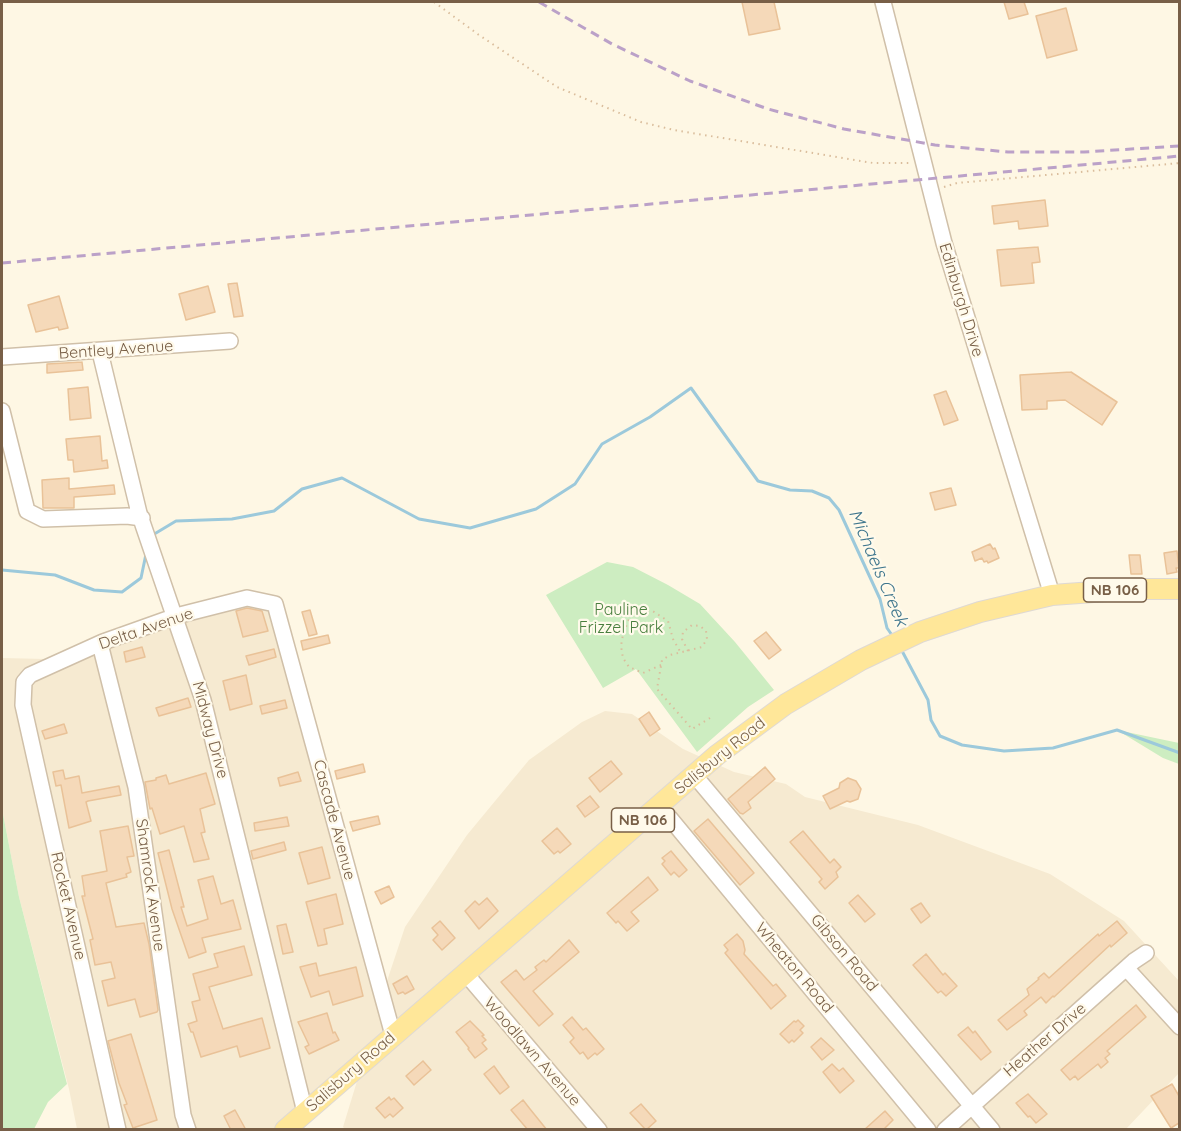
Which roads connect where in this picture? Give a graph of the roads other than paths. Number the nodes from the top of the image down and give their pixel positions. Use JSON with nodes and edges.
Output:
{"nodes":[{"id":1,"x":882,"y":2,"type":"edge"},
{"id":2,"x":230,"y":342,"type":"dead end"},
{"id":3,"x":100,"y":352,"type":"junction"},
{"id":4,"x":2,"y":357,"type":"edge"},
{"id":5,"x":2,"y":411,"type":"edge"},
{"id":6,"x":142,"y":518,"type":"junction"},
{"id":7,"x":1179,"y":589,"type":"edge"},
{"id":8,"x":1052,"y":595,"type":"junction"},
{"id":9,"x":275,"y":604,"type":"joint"},
{"id":10,"x":176,"y":616,"type":"junction"},
{"id":11,"x":100,"y":644,"type":"junction"},
{"id":12,"x":24,"y":681,"type":"joint"},
{"id":13,"x":694,"y":776,"type":"junction"},
{"id":14,"x":659,"y":806,"type":"junction"},
{"id":15,"x":1146,"y":953,"type":"dead end"},
{"id":16,"x":1127,"y":969,"type":"junction"},
{"id":17,"x":466,"y":974,"type":"junction"},
{"id":18,"x":1179,"y":1027,"type":"edge"},
{"id":19,"x":393,"y":1035,"type":"junction"},
{"id":20,"x":971,"y":1105,"type":"junction"},
{"id":21,"x":305,"y":1112,"type":"junction"},
{"id":22,"x":118,"y":1130,"type":"edge"},
{"id":23,"x":188,"y":1130,"type":"edge"},
{"id":24,"x":285,"y":1130,"type":"edge"},
{"id":25,"x":598,"y":1130,"type":"edge"},
{"id":26,"x":928,"y":1130,"type":"edge"},
{"id":27,"x":945,"y":1130,"type":"edge"},
{"id":28,"x":992,"y":1130,"type":"edge"}],
"edges":[{"from":1,"to":8,"type":"street","name":"Edinburgh Drive"},
{"from":2,"to":3,"type":"street","name":"Bentley Avenue"},
{"from":3,"to":4,"type":"street","name":"Bentley Avenue"},
{"from":3,"to":6,"type":"street","name":"Midway Drive"},
{"from":5,"to":6,"type":"street"},
{"from":6,"to":10,"type":"street","name":"Midway Drive"},
{"from":7,"to":8,"type":"main road","name":"Salisbury Road","number":"NB 106"},
{"from":8,"to":13,"type":"main road","name":"Salisbury Road","number":"NB 106"},
{"from":9,"to":10,"type":"street","name":"Delta Avenue"},
{"from":9,"to":19,"type":"street","name":"Cascade Avenue"},
{"from":10,"to":11,"type":"street","name":"Delta Avenue"},
{"from":10,"to":21,"type":"street","name":"Midway Drive"},
{"from":11,"to":12,"type":"street","name":"Delta Avenue"},
{"from":11,"to":23,"type":"street","name":"Shamrock Avenue"},
{"from":12,"to":22,"type":"street","name":"Rocket Avenue"},
{"from":13,"to":14,"type":"main road","name":"Salisbury Road","number":"NB 106"},
{"from":13,"to":20,"type":"street","name":"Gibson Road"},
{"from":14,"to":17,"type":"main road","name":"Salisbury Road","number":"NB 106"},
{"from":14,"to":26,"type":"street","name":"Wheaton Road"},
{"from":15,"to":16,"type":"street","name":"Heather Drive"},
{"from":16,"to":18,"type":"street"},
{"from":16,"to":20,"type":"street","name":"Heather Drive"},
{"from":17,"to":19,"type":"main road","name":"Salisbury Road","number":"NB 106"},
{"from":17,"to":25,"type":"street","name":"Woodlawn Avenue"},
{"from":19,"to":21,"type":"main road","name":"Salisbury Road","number":"NB 106"},
{"from":20,"to":27,"type":"street","name":"Heather Drive"},
{"from":20,"to":28,"type":"street","name":"Gibson Road"},
{"from":21,"to":24,"type":"main road","name":"Salisbury Road","number":"NB 106"}]}
